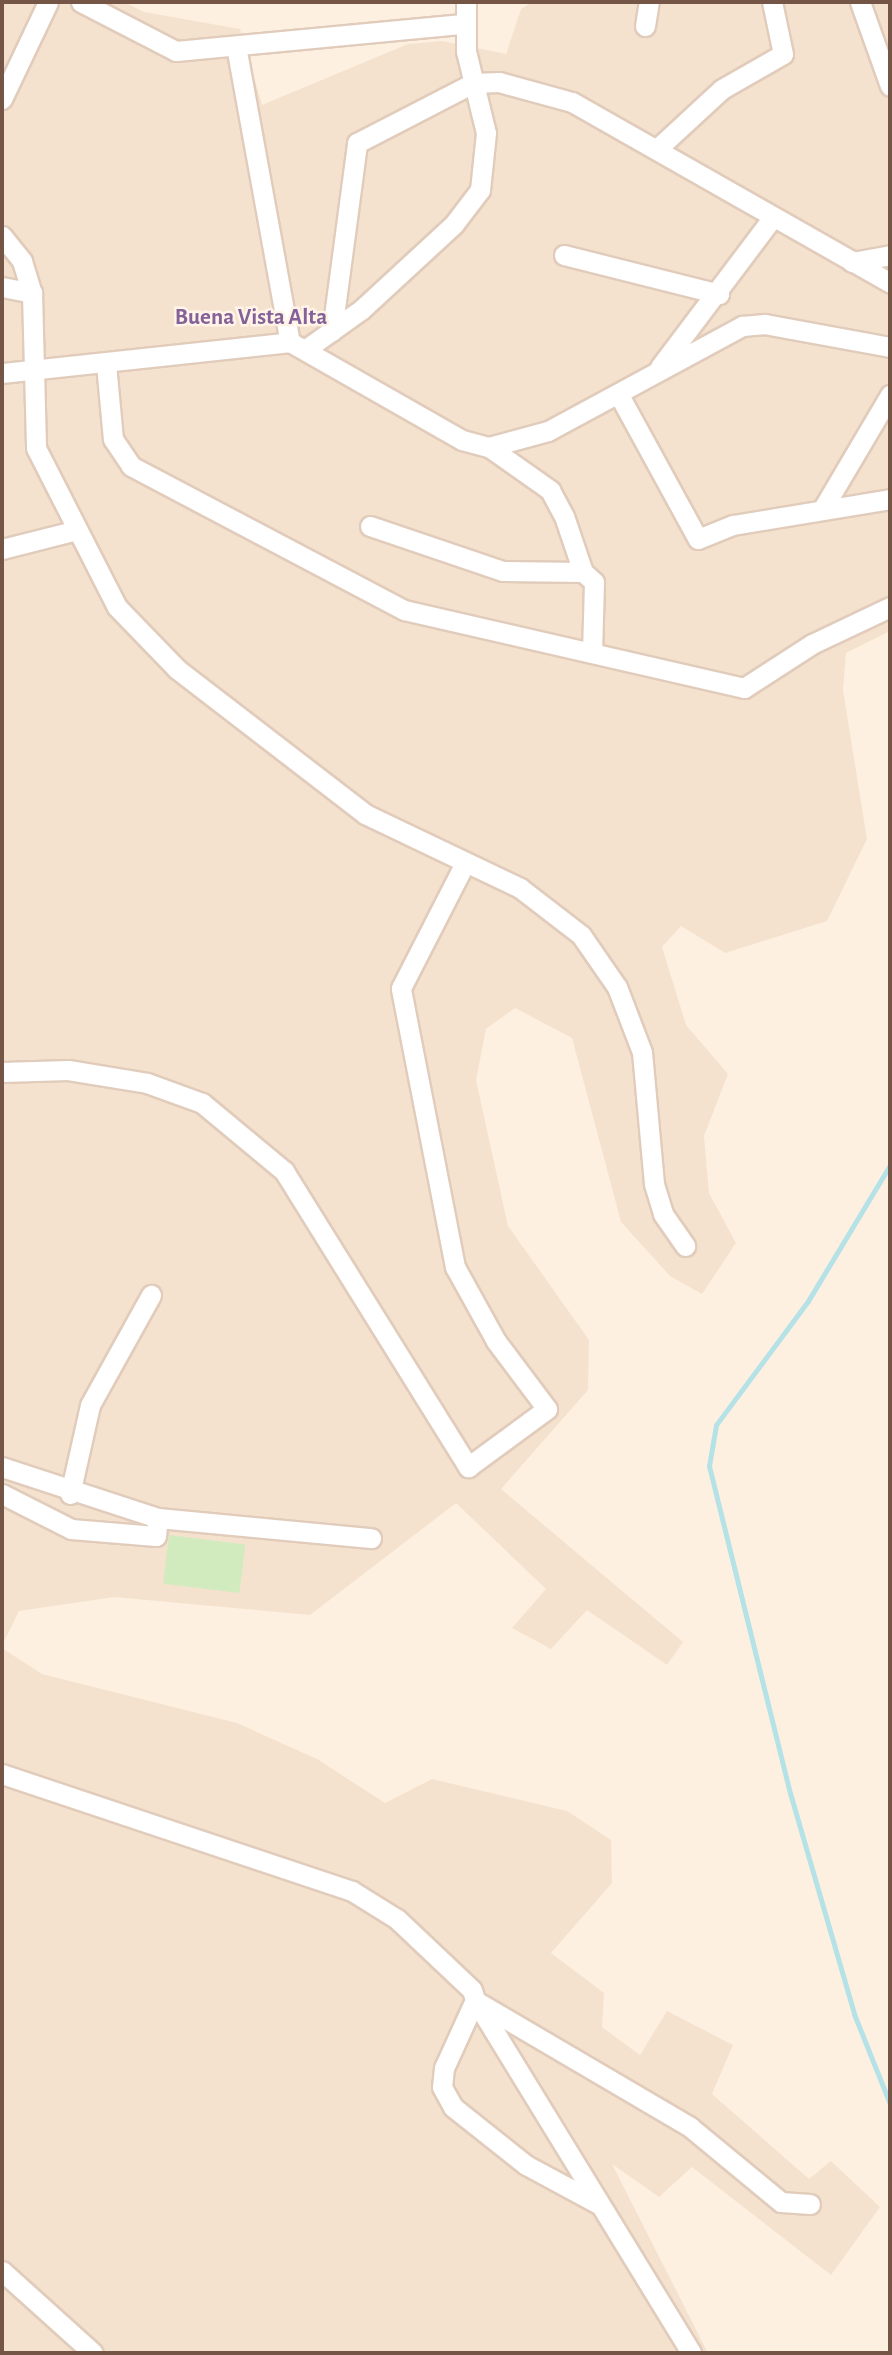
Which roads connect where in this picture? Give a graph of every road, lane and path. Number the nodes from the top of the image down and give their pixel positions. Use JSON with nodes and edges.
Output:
{"nodes":[{"id":1,"x":48,"y":2,"type":"edge"},
{"id":2,"x":81,"y":2,"type":"edge"},
{"id":3,"x":466,"y":2,"type":"edge"},
{"id":4,"x":649,"y":2,"type":"edge"},
{"id":5,"x":772,"y":2,"type":"edge"},
{"id":6,"x":860,"y":2,"type":"edge"},
{"id":7,"x":463,"y":24,"type":"junction"},
{"id":8,"x":645,"y":26,"type":"dead end"},
{"id":9,"x":236,"y":46,"type":"junction"},
{"id":10,"x":473,"y":83,"type":"junction"},
{"id":11,"x":890,"y":86,"type":"edge"},
{"id":12,"x":2,"y":99,"type":"edge"},
{"id":13,"x":658,"y":148,"type":"junction"},
{"id":14,"x":773,"y":217,"type":"junction"},
{"id":15,"x":2,"y":236,"type":"edge"},
{"id":16,"x":564,"y":255,"type":"dead end"},
{"id":17,"x":890,"y":255,"type":"edge"},
{"id":18,"x":852,"y":262,"type":"junction"},
{"id":19,"x":890,"y":283,"type":"edge"},
{"id":20,"x":2,"y":287,"type":"edge"},
{"id":21,"x":32,"y":293,"type":"junction"},
{"id":22,"x":719,"y":294,"type":"junction"},
{"id":23,"x":332,"y":331,"type":"junction"},
{"id":24,"x":298,"y":346,"type":"junction"},
{"id":25,"x":890,"y":347,"type":"edge"},
{"id":26,"x":106,"y":364,"type":"junction"},
{"id":27,"x":35,"y":370,"type":"junction"},
{"id":28,"x":2,"y":373,"type":"edge"},
{"id":29,"x":653,"y":376,"type":"junction"},
{"id":30,"x":619,"y":395,"type":"junction"},
{"id":31,"x":890,"y":395,"type":"edge"},
{"id":32,"x":489,"y":447,"type":"junction"},
{"id":33,"x":890,"y":499,"type":"edge"},
{"id":34,"x":822,"y":510,"type":"junction"},
{"id":35,"x":370,"y":526,"type":"dead end"},
{"id":36,"x":77,"y":530,"type":"junction"},
{"id":37,"x":2,"y":549,"type":"edge"},
{"id":38,"x":583,"y":572,"type":"junction"},
{"id":39,"x":890,"y":607,"type":"edge"},
{"id":40,"x":592,"y":653,"type":"junction"},
{"id":41,"x":464,"y":865,"type":"junction"},
{"id":42,"x":2,"y":1072,"type":"edge"},
{"id":43,"x":685,"y":1246,"type":"dead end"},
{"id":44,"x":151,"y":1295,"type":"dead end"},
{"id":45,"x":2,"y":1467,"type":"edge"},
{"id":46,"x":2,"y":1494,"type":"edge"},
{"id":47,"x":70,"y":1494,"type":"junction"},
{"id":48,"x":158,"y":1518,"type":"junction"},
{"id":49,"x":371,"y":1538,"type":"dead end"},
{"id":50,"x":2,"y":1774,"type":"edge"},
{"id":51,"x":475,"y":2000,"type":"junction"},
{"id":52,"x":597,"y":2203,"type":"junction"},
{"id":53,"x":810,"y":2204,"type":"dead end"},
{"id":54,"x":2,"y":2271,"type":"edge"},
{"id":55,"x":93,"y":2353,"type":"edge"},
{"id":56,"x":691,"y":2353,"type":"edge"}],
"edges":[{"from":1,"to":12,"type":"street"},
{"from":2,"to":9,"type":"street"},
{"from":3,"to":7,"type":"street"},
{"from":4,"to":8,"type":"street"},
{"from":5,"to":13,"type":"street"},
{"from":6,"to":11,"type":"street"},
{"from":7,"to":9,"type":"street"},
{"from":7,"to":10,"type":"street"},
{"from":9,"to":24,"type":"street"},
{"from":10,"to":13,"type":"street"},
{"from":10,"to":23,"type":"street"},
{"from":10,"to":23,"type":"street"},
{"from":13,"to":14,"type":"street"},
{"from":14,"to":18,"type":"street"},
{"from":14,"to":22,"type":"street"},
{"from":15,"to":21,"type":"street"},
{"from":16,"to":22,"type":"street"},
{"from":17,"to":18,"type":"street"},
{"from":18,"to":19,"type":"street"},
{"from":20,"to":21,"type":"street"},
{"from":21,"to":27,"type":"street"},
{"from":22,"to":29,"type":"street"},
{"from":23,"to":24,"type":"street"},
{"from":24,"to":26,"type":"street"},
{"from":24,"to":32,"type":"street"},
{"from":25,"to":29,"type":"street"},
{"from":26,"to":27,"type":"street"},
{"from":26,"to":40,"type":"street"},
{"from":27,"to":28,"type":"street"},
{"from":27,"to":36,"type":"street"},
{"from":29,"to":30,"type":"street"},
{"from":30,"to":32,"type":"street"},
{"from":30,"to":34,"type":"street"},
{"from":31,"to":34,"type":"street"},
{"from":32,"to":38,"type":"street"},
{"from":33,"to":34,"type":"street"},
{"from":35,"to":38,"type":"street"},
{"from":36,"to":37,"type":"street"},
{"from":36,"to":41,"type":"street"},
{"from":38,"to":40,"type":"street"},
{"from":39,"to":40,"type":"street"},
{"from":41,"to":42,"type":"street"},
{"from":41,"to":43,"type":"street"},
{"from":44,"to":47,"type":"street"},
{"from":45,"to":47,"type":"street"},
{"from":46,"to":48,"type":"street"},
{"from":47,"to":48,"type":"street"},
{"from":48,"to":49,"type":"street"},
{"from":50,"to":51,"type":"street"},
{"from":51,"to":52,"type":"street"},
{"from":51,"to":52,"type":"street"},
{"from":51,"to":53,"type":"street"},
{"from":52,"to":56,"type":"street"},
{"from":54,"to":55,"type":"street"}]}
